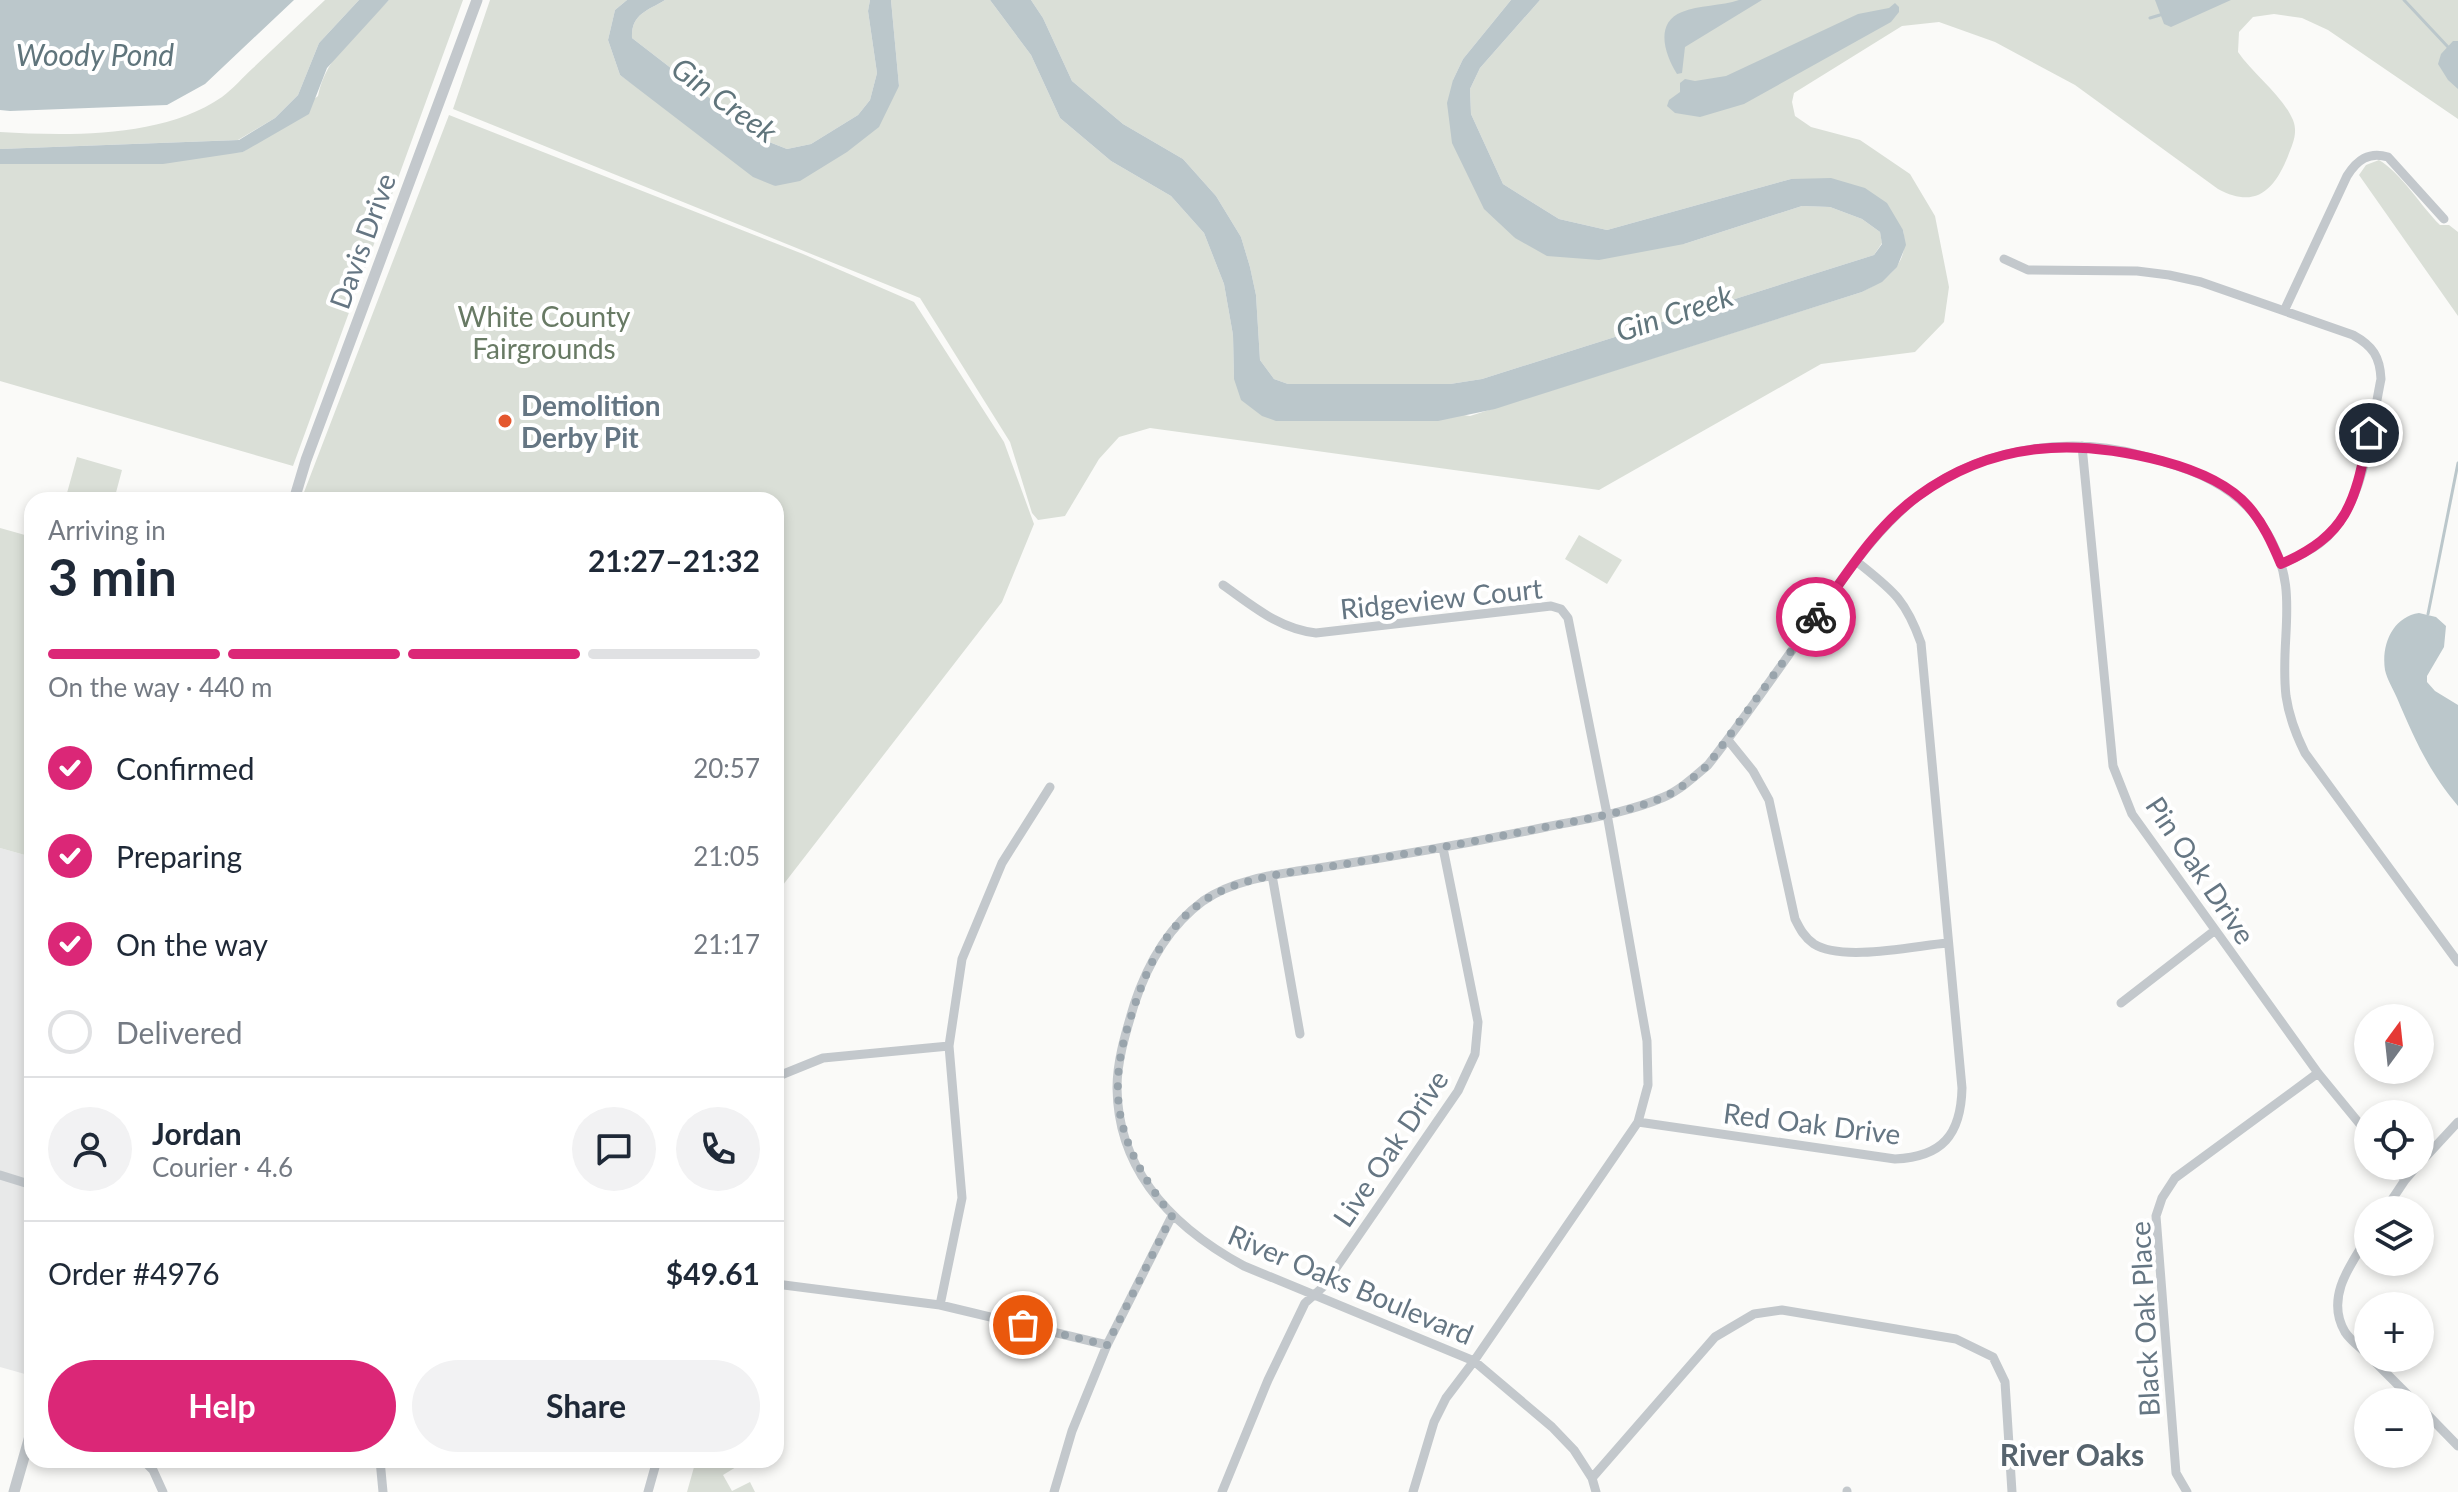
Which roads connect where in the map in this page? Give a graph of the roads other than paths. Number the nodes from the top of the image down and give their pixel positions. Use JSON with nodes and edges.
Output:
{"nodes":[{"id":1,"x":477,"y":0,"type":"edge"},
{"id":2,"x":2444,"y":219,"type":"dead end"},
{"id":3,"x":2004,"y":259,"type":"dead end"},
{"id":4,"x":2284,"y":311,"type":"junction"},
{"id":5,"x":2082,"y":446,"type":"junction"},
{"id":6,"x":296,"y":492,"type":"edge"},
{"id":7,"x":1856,"y":561,"type":"junction"},
{"id":8,"x":2281,"y":564,"type":"junction"},
{"id":9,"x":1223,"y":585,"type":"dead end"},
{"id":10,"x":1728,"y":740,"type":"junction"},
{"id":11,"x":1050,"y":787,"type":"dead end"},
{"id":12,"x":1607,"y":814,"type":"junction"},
{"id":13,"x":1443,"y":848,"type":"junction"},
{"id":14,"x":1272,"y":875,"type":"junction"},
{"id":15,"x":2214,"y":931,"type":"junction"},
{"id":16,"x":1947,"y":943,"type":"junction"},
{"id":17,"x":2458,"y":962,"type":"edge"},
{"id":18,"x":2121,"y":1003,"type":"dead end"},
{"id":19,"x":1300,"y":1034,"type":"dead end"},
{"id":20,"x":949,"y":1046,"type":"junction"},
{"id":21,"x":2318,"y":1073,"type":"junction"},
{"id":22,"x":784,"y":1074,"type":"edge"},
{"id":23,"x":2354,"y":1117,"type":"edge"},
{"id":24,"x":1638,"y":1122,"type":"junction"},
{"id":25,"x":2458,"y":1122,"type":"edge"},
{"id":26,"x":2434,"y":1148,"type":"edge"},
{"id":27,"x":0,"y":1175,"type":"edge"},
{"id":28,"x":2405,"y":1180,"type":"edge"},
{"id":29,"x":24,"y":1182,"type":"edge"},
{"id":30,"x":2394,"y":1196,"type":"edge"},
{"id":31,"x":1172,"y":1216,"type":"junction"},
{"id":32,"x":2354,"y":1259,"type":"edge"},
{"id":33,"x":784,"y":1285,"type":"edge"},
{"id":34,"x":1314,"y":1295,"type":"junction"},
{"id":35,"x":940,"y":1305,"type":"junction"},
{"id":36,"x":2354,"y":1340,"type":"edge"},
{"id":37,"x":1107,"y":1345,"type":"junction"},
{"id":38,"x":1474,"y":1361,"type":"junction"},
{"id":39,"x":2386,"y":1372,"type":"edge"},
{"id":40,"x":2401,"y":1388,"type":"edge"},
{"id":41,"x":2434,"y":1421,"type":"edge"},
{"id":42,"x":2458,"y":1446,"type":"edge"},
{"id":43,"x":24,"y":1457,"type":"edge"},
{"id":44,"x":151,"y":1468,"type":"edge"},
{"id":45,"x":381,"y":1468,"type":"edge"},
{"id":46,"x":655,"y":1468,"type":"edge"},
{"id":47,"x":1592,"y":1478,"type":"junction"},
{"id":48,"x":14,"y":1492,"type":"edge"},
{"id":49,"x":163,"y":1492,"type":"edge"},
{"id":50,"x":383,"y":1492,"type":"edge"},
{"id":51,"x":648,"y":1492,"type":"edge"},
{"id":52,"x":1054,"y":1492,"type":"edge"},
{"id":53,"x":1222,"y":1492,"type":"edge"},
{"id":54,"x":1413,"y":1492,"type":"edge"},
{"id":55,"x":1596,"y":1492,"type":"edge"},
{"id":56,"x":2012,"y":1492,"type":"edge"},
{"id":57,"x":2187,"y":1492,"type":"edge"}],
"edges":[{"from":1,"to":6,"type":"street","name":"Davis Drive"},
{"from":2,"to":4,"type":"street"},
{"from":3,"to":4,"type":"street"},
{"from":4,"to":8,"type":"street"},
{"from":5,"to":7,"type":"street","name":"River Oaks Boulevard"},
{"from":5,"to":8,"type":"street","name":"River Oaks Boulevard"},
{"from":5,"to":15,"type":"street","name":"Pin Oak Drive"},
{"from":7,"to":10,"type":"street","name":"River Oaks Boulevard"},
{"from":7,"to":16,"type":"street","name":"Red Oak Drive"},
{"from":8,"to":17,"type":"street","name":"River Oaks Boulevard"},
{"from":9,"to":12,"type":"street","name":"Ridgeview Court"},
{"from":10,"to":12,"type":"street","name":"River Oaks Boulevard"},
{"from":10,"to":16,"type":"street"},
{"from":11,"to":20,"type":"street"},
{"from":12,"to":13,"type":"street","name":"River Oaks Boulevard"},
{"from":12,"to":24,"type":"street"},
{"from":13,"to":14,"type":"street","name":"River Oaks Boulevard"},
{"from":13,"to":34,"type":"street","name":"Live Oak Drive"},
{"from":14,"to":19,"type":"street"},
{"from":14,"to":31,"type":"street","name":"River Oaks Boulevard"},
{"from":15,"to":18,"type":"street"},
{"from":15,"to":21,"type":"street","name":"Pin Oak Drive"},
{"from":16,"to":24,"type":"street","name":"Red Oak Drive"},
{"from":20,"to":22,"type":"street"},
{"from":20,"to":35,"type":"street"},
{"from":21,"to":23,"type":"street","name":"Pin Oak Drive"},
{"from":21,"to":57,"type":"street","name":"Black Oak Place"},
{"from":24,"to":38,"type":"street"},
{"from":25,"to":26,"type":"street"},
{"from":27,"to":29,"type":"street"},
{"from":28,"to":30,"type":"street"},
{"from":31,"to":34,"type":"street","name":"River Oaks Boulevard"},
{"from":31,"to":37,"type":"street"},
{"from":32,"to":36,"type":"street"},
{"from":33,"to":35,"type":"street"},
{"from":34,"to":38,"type":"street","name":"River Oaks Boulevard"},
{"from":34,"to":53,"type":"street","name":"Live Oak Drive"},
{"from":35,"to":37,"type":"street"},
{"from":37,"to":52,"type":"street"},
{"from":38,"to":47,"type":"street","name":"River Oaks Boulevard"},
{"from":38,"to":54,"type":"street"},
{"from":39,"to":40,"type":"street"},
{"from":41,"to":42,"type":"street"},
{"from":43,"to":48,"type":"street"},
{"from":44,"to":49,"type":"street"},
{"from":45,"to":50,"type":"street"},
{"from":46,"to":51,"type":"street"},
{"from":47,"to":55,"type":"street","name":"River Oaks Boulevard"},
{"from":47,"to":56,"type":"street"}]}
